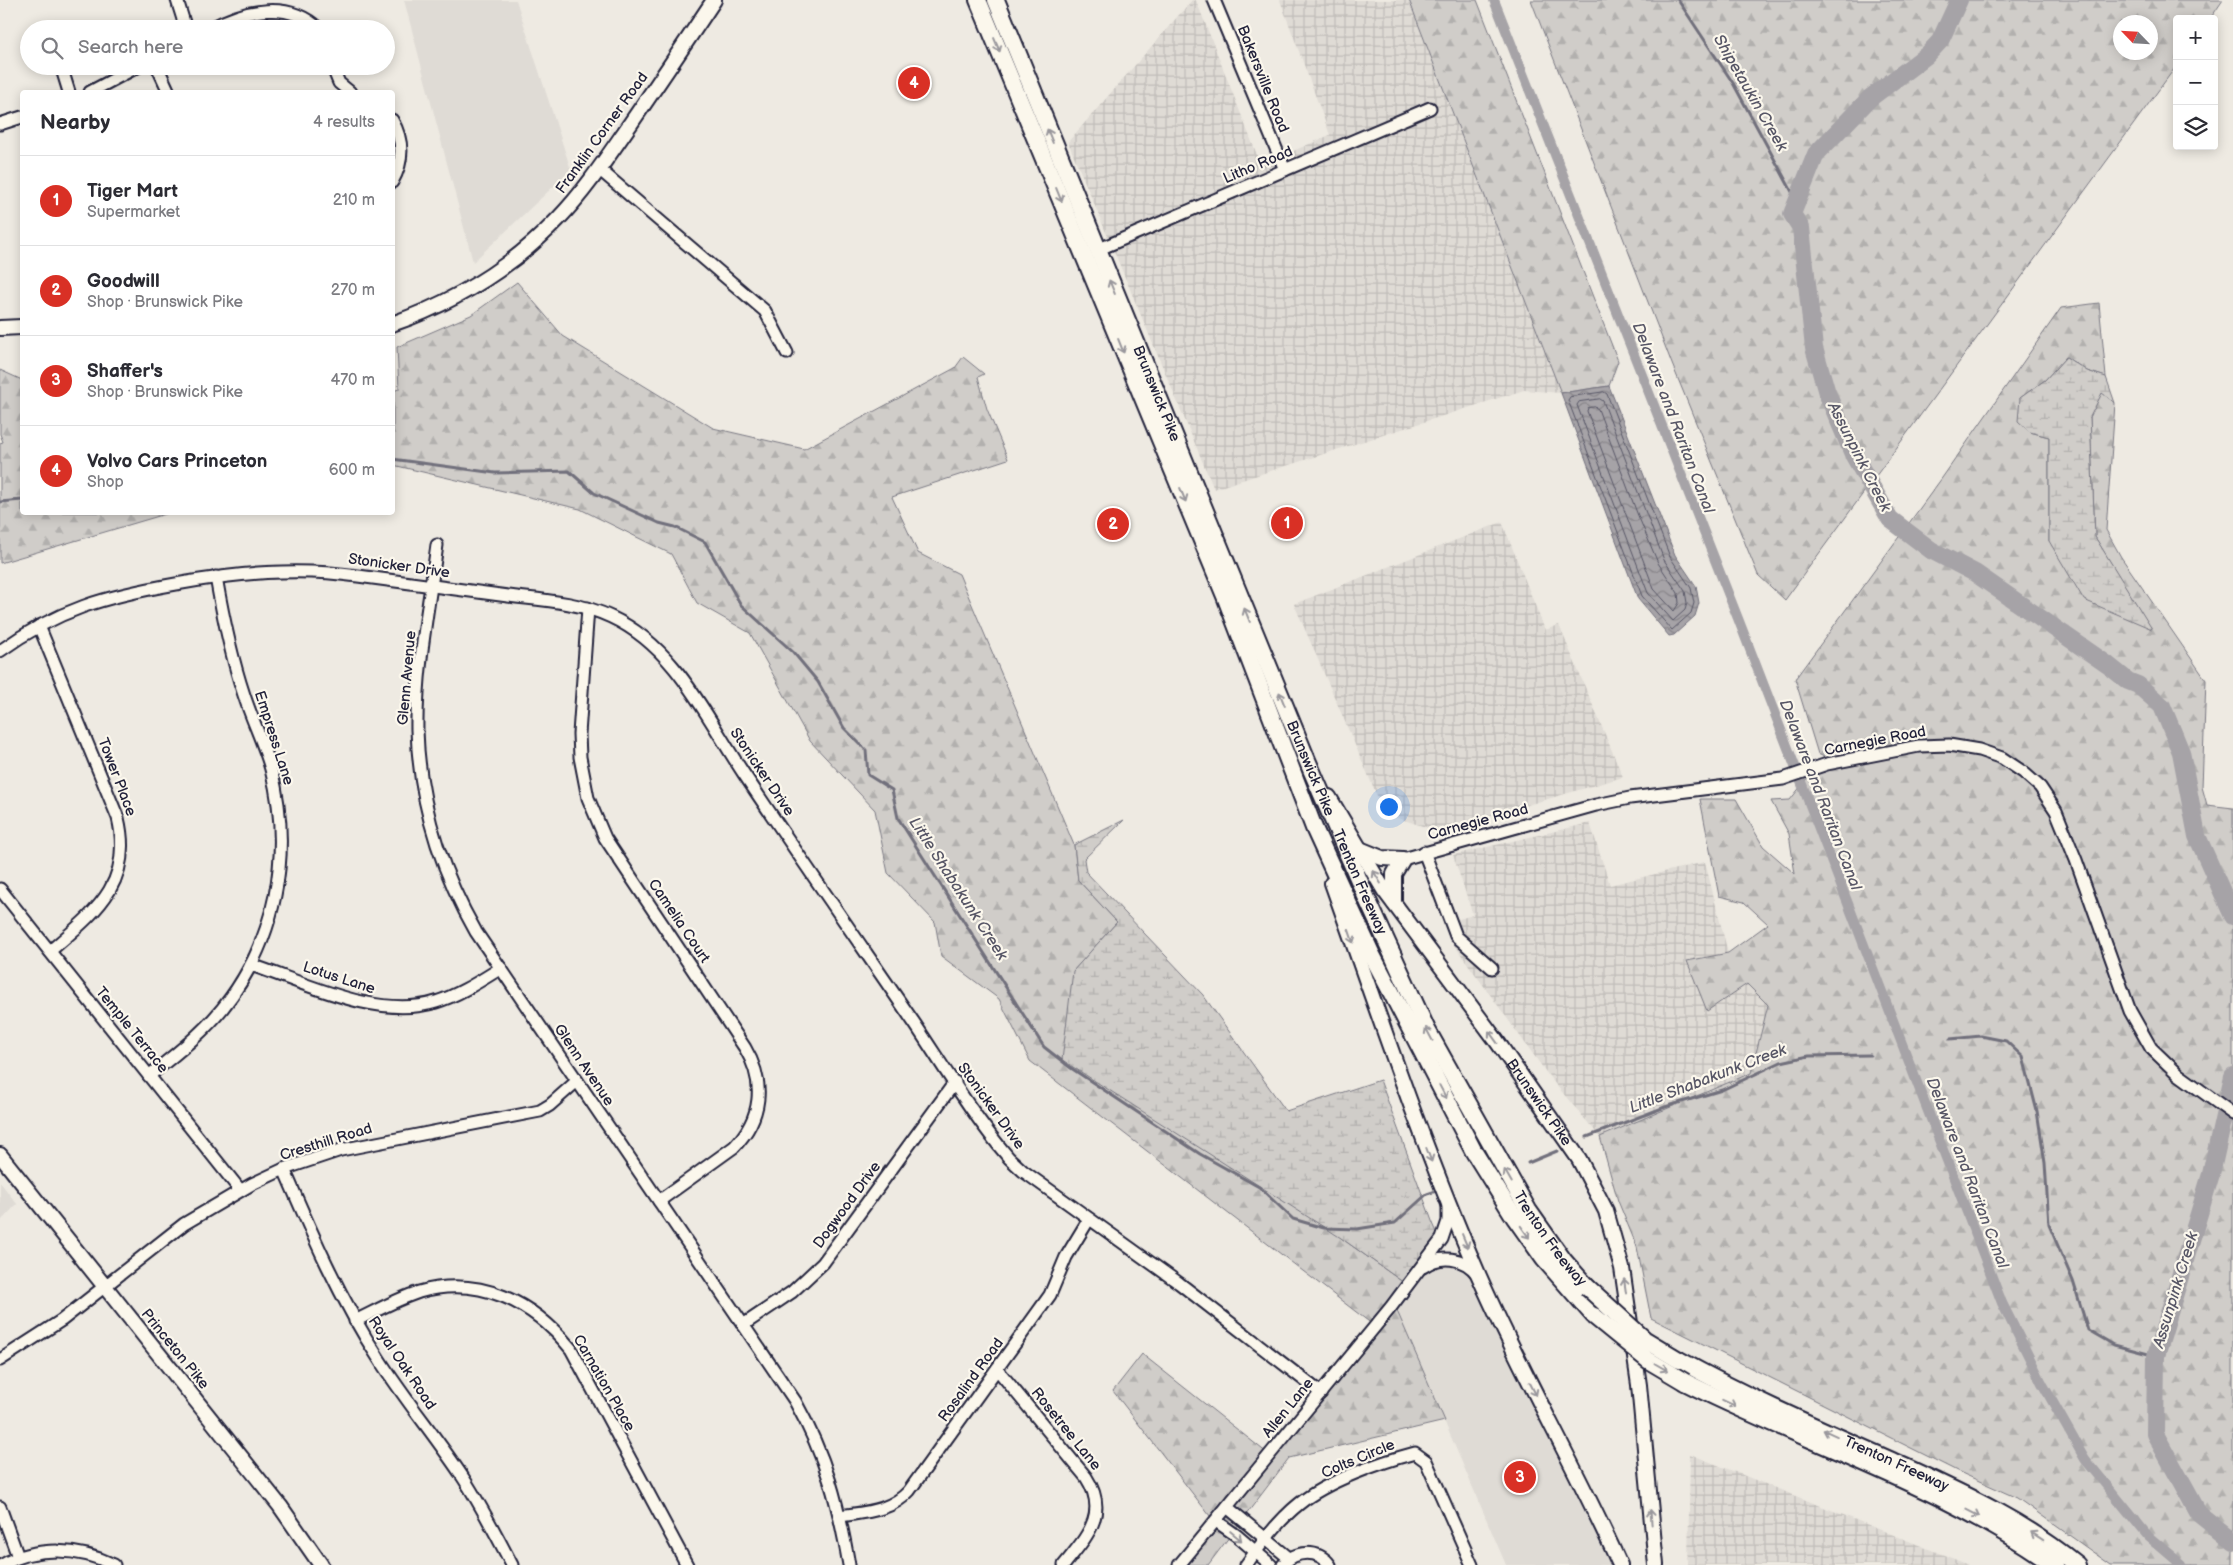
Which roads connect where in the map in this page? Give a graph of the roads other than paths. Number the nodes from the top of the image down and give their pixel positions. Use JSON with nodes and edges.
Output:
{"nodes":[{"id":1,"x":178,"y":0,"type":"edge"},
{"id":2,"x":714,"y":0,"type":"edge"},
{"id":3,"x":978,"y":0,"type":"edge"},
{"id":4,"x":996,"y":0,"type":"edge"},
{"id":5,"x":1214,"y":0,"type":"edge"},
{"id":6,"x":184,"y":20,"type":"edge"},
{"id":7,"x":226,"y":20,"type":"edge"},
{"id":8,"x":313,"y":20,"type":"edge"},
{"id":9,"x":64,"y":75,"type":"edge"},
{"id":10,"x":122,"y":75,"type":"edge"},
{"id":11,"x":160,"y":75,"type":"edge"},
{"id":12,"x":336,"y":75,"type":"edge"},
{"id":13,"x":68,"y":90,"type":"edge"},
{"id":14,"x":94,"y":90,"type":"edge"},
{"id":15,"x":168,"y":90,"type":"edge"},
{"id":16,"x":348,"y":90,"type":"edge"},
{"id":17,"x":1430,"y":108,"type":"dead end"},
{"id":18,"x":20,"y":118,"type":"edge"},
{"id":19,"x":0,"y":124,"type":"edge"},
{"id":20,"x":395,"y":126,"type":"edge"},
{"id":21,"x":599,"y":169,"type":"junction"},
{"id":22,"x":1285,"y":170,"type":"junction"},
{"id":23,"x":395,"y":177,"type":"edge"},
{"id":24,"x":1097,"y":250,"type":"junction"},
{"id":25,"x":395,"y":323,"type":"edge"},
{"id":26,"x":20,"y":327,"type":"edge"},
{"id":27,"x":0,"y":328,"type":"edge"},
{"id":28,"x":787,"y":353,"type":"dead end"},
{"id":29,"x":437,"y":545,"type":"dead end"},
{"id":30,"x":216,"y":577,"type":"junction"},
{"id":31,"x":432,"y":586,"type":"junction"},
{"id":32,"x":588,"y":608,"type":"junction"},
{"id":33,"x":39,"y":626,"type":"junction"},
{"id":34,"x":0,"y":651,"type":"edge"},
{"id":35,"x":1307,"y":760,"type":"junction"},
{"id":36,"x":1314,"y":828,"type":"junction"},
{"id":37,"x":1360,"y":849,"type":"junction"},
{"id":38,"x":1424,"y":852,"type":"junction"},
{"id":39,"x":1403,"y":859,"type":"junction"},
{"id":40,"x":0,"y":889,"type":"edge"},
{"id":41,"x":1394,"y":903,"type":"junction"},
{"id":42,"x":50,"y":951,"type":"junction"},
{"id":43,"x":250,"y":965,"type":"junction"},
{"id":44,"x":501,"y":968,"type":"junction"},
{"id":45,"x":1492,"y":968,"type":"dead end"},
{"id":46,"x":149,"y":1076,"type":"junction"},
{"id":47,"x":577,"y":1081,"type":"junction"},
{"id":48,"x":955,"y":1082,"type":"junction"},
{"id":49,"x":2233,"y":1114,"type":"edge"},
{"id":50,"x":0,"y":1155,"type":"edge"},
{"id":51,"x":284,"y":1169,"type":"junction"},
{"id":52,"x":240,"y":1190,"type":"junction"},
{"id":53,"x":1447,"y":1199,"type":"junction"},
{"id":54,"x":658,"y":1201,"type":"junction"},
{"id":55,"x":1089,"y":1219,"type":"junction"},
{"id":56,"x":1419,"y":1269,"type":"junction"},
{"id":57,"x":1480,"y":1277,"type":"junction"},
{"id":58,"x":104,"y":1287,"type":"junction"},
{"id":59,"x":356,"y":1321,"type":"junction"},
{"id":60,"x":743,"y":1325,"type":"junction"},
{"id":61,"x":0,"y":1360,"type":"edge"},
{"id":62,"x":997,"y":1369,"type":"junction"},
{"id":63,"x":1320,"y":1393,"type":"junction"},
{"id":64,"x":0,"y":1507,"type":"edge"},
{"id":65,"x":1227,"y":1507,"type":"junction"},
{"id":66,"x":841,"y":1516,"type":"junction"},
{"id":67,"x":1216,"y":1521,"type":"junction"},
{"id":68,"x":1266,"y":1539,"type":"junction"},
{"id":69,"x":1255,"y":1553,"type":"junction"},
{"id":70,"x":18,"y":1557,"type":"junction"},
{"id":71,"x":1286,"y":1562,"type":"edge"},
{"id":72,"x":2,"y":1565,"type":"edge"},
{"id":73,"x":114,"y":1565,"type":"edge"},
{"id":74,"x":321,"y":1565,"type":"edge"},
{"id":75,"x":512,"y":1565,"type":"edge"},
{"id":76,"x":686,"y":1565,"type":"edge"},
{"id":77,"x":849,"y":1565,"type":"edge"},
{"id":78,"x":1064,"y":1565,"type":"edge"},
{"id":79,"x":1179,"y":1565,"type":"edge"},
{"id":80,"x":1246,"y":1565,"type":"edge"},
{"id":81,"x":1270,"y":1565,"type":"edge"},
{"id":82,"x":1330,"y":1565,"type":"edge"},
{"id":83,"x":1472,"y":1565,"type":"edge"},
{"id":84,"x":1620,"y":1565,"type":"edge"},
{"id":85,"x":1656,"y":1565,"type":"edge"},
{"id":86,"x":2055,"y":1565,"type":"edge"},
{"id":87,"x":2077,"y":1565,"type":"edge"}],
"edges":[{"from":1,"to":6,"type":"street"},
{"from":2,"to":21,"type":"main road","name":"Franklin Corner Road"},
{"from":3,"to":36,"type":"highway","name":"Brunswick Pike","one_way":true},
{"from":24,"to":4,"type":"highway","name":"Brunswick Pike","one_way":true},
{"from":5,"to":22,"type":"street","name":"Bakersville Road"},
{"from":7,"to":8,"type":"street"},
{"from":9,"to":13,"type":"street"},
{"from":10,"to":14,"type":"street"},
{"from":11,"to":15,"type":"street"},
{"from":12,"to":16,"type":"street"},
{"from":17,"to":22,"type":"street","name":"Litho Road"},
{"from":18,"to":19,"type":"street"},
{"from":20,"to":23,"type":"street"},
{"from":21,"to":25,"type":"main road","name":"Franklin Corner Road"},
{"from":21,"to":28,"type":"street"},
{"from":22,"to":24,"type":"street","name":"Litho Road"},
{"from":35,"to":24,"type":"highway","name":"Brunswick Pike","one_way":true},
{"from":26,"to":27,"type":"main road"},
{"from":29,"to":31,"type":"street","name":"Glenn Avenue"},
{"from":30,"to":31,"type":"street","name":"Stonicker Drive"},
{"from":30,"to":33,"type":"street","name":"Stonicker Drive"},
{"from":30,"to":43,"type":"street","name":"Empress Lane"},
{"from":31,"to":32,"type":"street","name":"Stonicker Drive"},
{"from":31,"to":44,"type":"street","name":"Glenn Avenue"},
{"from":32,"to":48,"type":"street","name":"Stonicker Drive"},
{"from":32,"to":54,"type":"street","name":"Camelia Court"},
{"from":33,"to":34,"type":"street","name":"Stonicker Drive"},
{"from":33,"to":42,"type":"street","name":"Tower Place"},
{"from":35,"to":37,"type":"main road","name":"Brunswick Pike"},
{"from":87,"to":35,"type":"highway","name":"Trenton Freeway","one_way":true,"bridge":true},
{"from":36,"to":53,"type":"main road","name":"Brunswick Pike","one_way":true},
{"from":36,"to":86,"type":"highway","name":"Trenton Freeway","one_way":true,"bridge":true},
{"from":37,"to":39,"type":"main road"},
{"from":41,"to":37,"type":"main road","name":"Brunswick Pike","one_way":true},
{"from":38,"to":39,"type":"street","name":"Carnegie Road"},
{"from":38,"to":45,"type":"street"},
{"from":38,"to":49,"type":"street","name":"Carnegie Road"},
{"from":39,"to":41,"type":"main road"},
{"from":40,"to":42,"type":"street","name":"Temple Terrace"},
{"from":85,"to":41,"type":"main road","name":"Brunswick Pike","one_way":true},
{"from":42,"to":46,"type":"street","name":"Temple Terrace"},
{"from":43,"to":44,"type":"street","name":"Lotus Lane"},
{"from":43,"to":46,"type":"street","name":"Empress Lane"},
{"from":44,"to":47,"type":"street","name":"Glenn Avenue"},
{"from":46,"to":52,"type":"street","name":"Temple Terrace"},
{"from":47,"to":51,"type":"street","name":"Cresthill Road"},
{"from":47,"to":54,"type":"street","name":"Glenn Avenue"},
{"from":48,"to":55,"type":"street","name":"Stonicker Drive"},
{"from":48,"to":60,"type":"street","name":"Dogwood Drive"},
{"from":50,"to":58,"type":"main road","name":"Princeton Pike"},
{"from":51,"to":52,"type":"street","name":"Cresthill Road"},
{"from":51,"to":59,"type":"street","name":"Royal Oak Road"},
{"from":52,"to":58,"type":"street","name":"Cresthill Road"},
{"from":53,"to":56,"type":"street","name":"Allen Lane"},
{"from":53,"to":57,"type":"main road","name":"Brunswick Pike","one_way":true},
{"from":54,"to":60,"type":"street","name":"Glenn Avenue"},
{"from":55,"to":62,"type":"street","name":"Rosalind Road"},
{"from":55,"to":63,"type":"street","name":"Stonicker Drive"},
{"from":56,"to":57,"type":"street","name":"Allen Lane"},
{"from":56,"to":63,"type":"street","name":"Allen Lane"},
{"from":57,"to":84,"type":"main road","name":"Brunswick Pike","one_way":true},
{"from":58,"to":61,"type":"street","name":"Cresthill Road"},
{"from":58,"to":74,"type":"main road","name":"Princeton Pike"},
{"from":59,"to":75,"type":"street","name":"Royal Oak Road"},
{"from":59,"to":76,"type":"street","name":"Carnation Place"},
{"from":60,"to":66,"type":"street","name":"Glenn Avenue"},
{"from":62,"to":66,"type":"street","name":"Rosalind Road"},
{"from":62,"to":78,"type":"street","name":"Rosetree Lane"},
{"from":63,"to":65,"type":"street","name":"Allen Lane"},
{"from":64,"to":70,"type":"street"},
{"from":65,"to":67,"type":"street","name":"Allen Lane"},
{"from":65,"to":68,"type":"street"},
{"from":66,"to":77,"type":"street","name":"Glenn Avenue"},
{"from":67,"to":69,"type":"street","one_way":true},
{"from":67,"to":79,"type":"street","name":"Allen Lane"},
{"from":68,"to":69,"type":"street","name":"Colts Circle"},
{"from":68,"to":71,"type":"street"},
{"from":68,"to":83,"type":"street","name":"Colts Circle"},
{"from":69,"to":80,"type":"street","name":"Colts Circle"},
{"from":69,"to":81,"type":"street"},
{"from":70,"to":72,"type":"street"},
{"from":70,"to":73,"type":"street"},
{"from":71,"to":82,"type":"street"}]}
